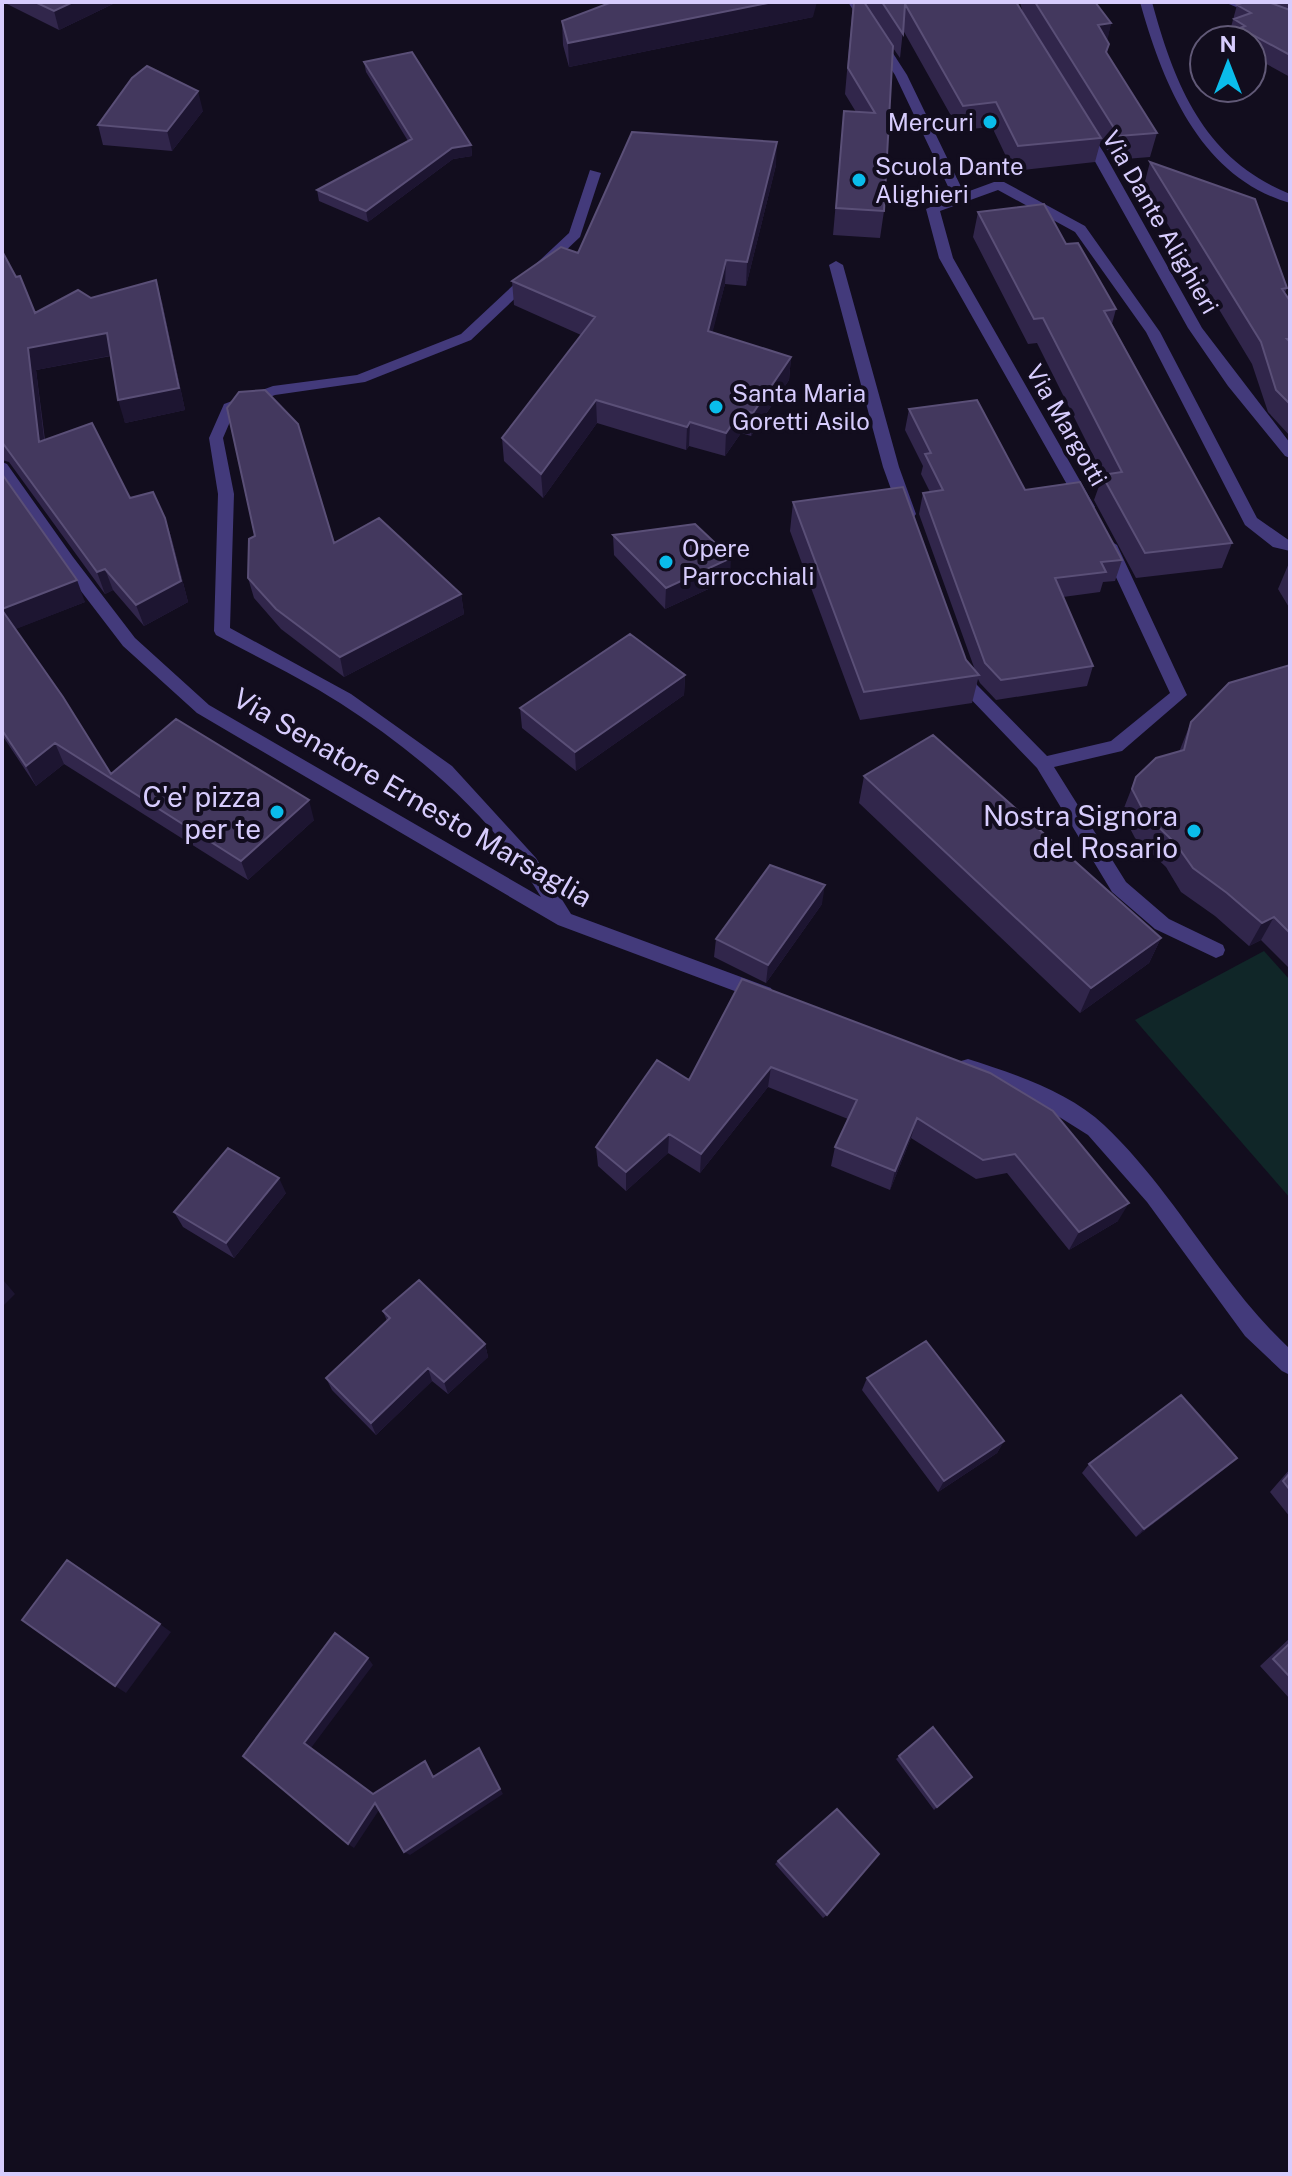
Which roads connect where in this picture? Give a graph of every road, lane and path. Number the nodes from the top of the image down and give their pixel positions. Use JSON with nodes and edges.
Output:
{"nodes":[{"id":1,"x":854,"y":2,"type":"edge"},
{"id":2,"x":1146,"y":2,"type":"edge"},
{"id":3,"x":1230,"y":2,"type":"edge"},
{"id":4,"x":1290,"y":25,"type":"edge"},
{"id":5,"x":1073,"y":115,"type":"edge"},
{"id":6,"x":595,"y":173,"type":"dead end"},
{"id":7,"x":961,"y":199,"type":"junction"},
{"id":8,"x":1290,"y":199,"type":"edge"},
{"id":9,"x":836,"y":265,"type":"dead end"},
{"id":10,"x":1290,"y":453,"type":"edge"},
{"id":11,"x":2,"y":467,"type":"edge"},
{"id":12,"x":912,"y":526,"type":"edge"},
{"id":13,"x":1290,"y":546,"type":"edge"},
{"id":14,"x":959,"y":658,"type":"edge"},
{"id":15,"x":1043,"y":763,"type":"junction"},
{"id":16,"x":565,"y":920,"type":"junction"},
{"id":17,"x":1216,"y":950,"type":"dead end"},
{"id":18,"x":789,"y":1003,"type":"edge"},
{"id":19,"x":953,"y":1062,"type":"edge"},
{"id":20,"x":1290,"y":1364,"type":"edge"}],
"edges":[{"from":1,"to":7,"type":"street"},
{"from":2,"to":8,"type":"street"},
{"from":3,"to":4,"type":"street"},
{"from":5,"to":10,"type":"street","name":"Via Dante Alighieri"},
{"from":6,"to":16,"type":"street"},
{"from":7,"to":13,"type":"street","name":"Via Margotti"},
{"from":7,"to":15,"type":"street","name":"Via Margotti"},
{"from":9,"to":12,"type":"street"},
{"from":11,"to":16,"type":"street","name":"Via Senatore Ernesto Marsaglia"},
{"from":14,"to":15,"type":"street"},
{"from":15,"to":17,"type":"street"},
{"from":16,"to":18,"type":"street","name":"Via Senatore Ernesto Marsaglia"},
{"from":19,"to":20,"type":"street"}]}
